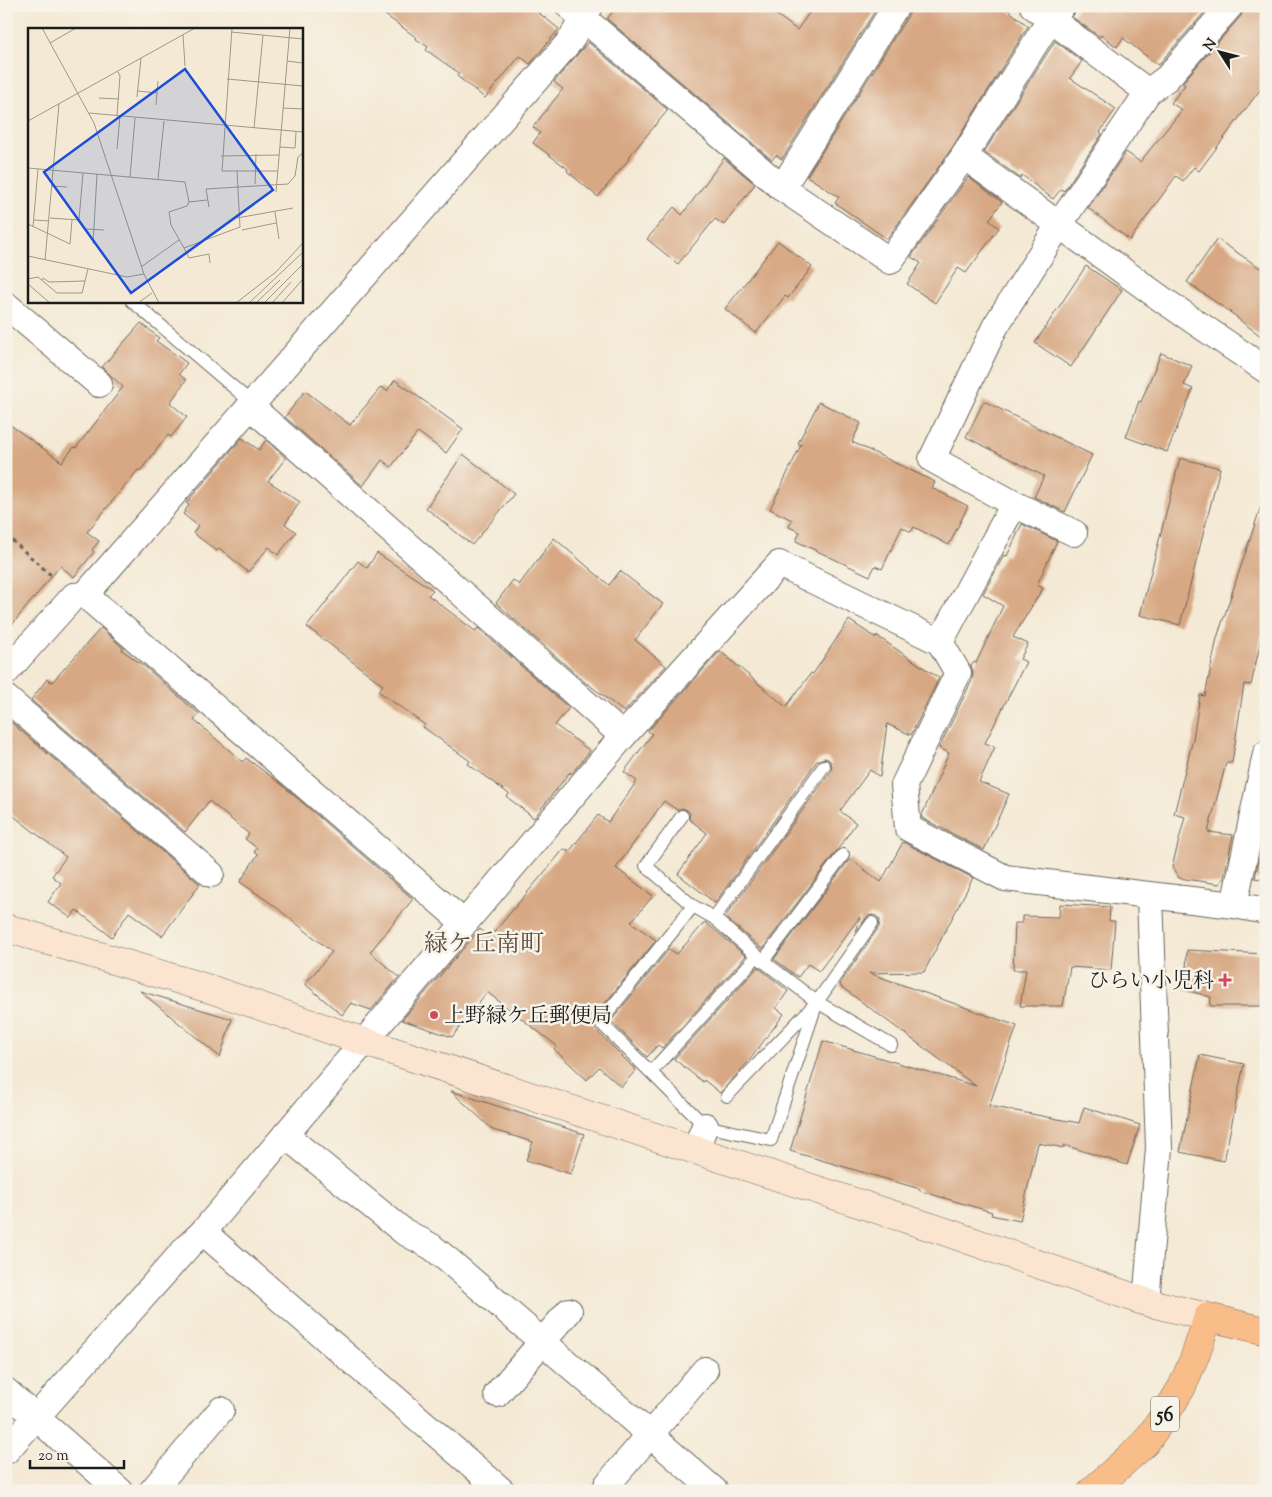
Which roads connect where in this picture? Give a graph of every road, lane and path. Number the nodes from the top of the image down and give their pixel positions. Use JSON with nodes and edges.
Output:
{"nodes":[{"id":1,"x":896,"y":6,"type":"edge"},
{"id":2,"x":1230,"y":6,"type":"edge"},
{"id":3,"x":581,"y":10,"type":"edge"},
{"id":4,"x":1048,"y":11,"type":"edge"},
{"id":5,"x":1148,"y":92,"type":"junction"},
{"id":6,"x":964,"y":156,"type":"junction"},
{"id":7,"x":782,"y":188,"type":"junction"},
{"id":8,"x":1059,"y":225,"type":"junction"},
{"id":9,"x":133,"y":302,"type":"edge"},
{"id":10,"x":11,"y":318,"type":"edge"},
{"id":11,"x":1266,"y":370,"type":"edge"},
{"id":12,"x":99,"y":384,"type":"dead end"},
{"id":13,"x":251,"y":405,"type":"junction"},
{"id":14,"x":1014,"y":504,"type":"junction"},
{"id":15,"x":1074,"y":533,"type":"dead end"},
{"id":16,"x":6,"y":535,"type":"edge"},
{"id":17,"x":79,"y":596,"type":"junction"},
{"id":18,"x":940,"y":642,"type":"junction"},
{"id":19,"x":6,"y":672,"type":"edge"},
{"id":20,"x":6,"y":698,"type":"edge"},
{"id":21,"x":623,"y":736,"type":"junction"},
{"id":22,"x":1266,"y":754,"type":"edge"},
{"id":23,"x":824,"y":766,"type":"dead end"},
{"id":24,"x":682,"y":816,"type":"dead end"},
{"id":25,"x":842,"y":855,"type":"dead end"},
{"id":26,"x":211,"y":874,"type":"dead end"},
{"id":27,"x":1150,"y":896,"type":"junction"},
{"id":28,"x":1234,"y":905,"type":"junction"},
{"id":29,"x":694,"y":906,"type":"junction"},
{"id":30,"x":1266,"y":911,"type":"edge"},
{"id":31,"x":714,"y":918,"type":"junction"},
{"id":32,"x":464,"y":923,"type":"junction"},
{"id":33,"x":872,"y":923,"type":"dead end"},
{"id":34,"x":6,"y":928,"type":"edge"},
{"id":35,"x":760,"y":958,"type":"junction"},
{"id":36,"x":818,"y":1002,"type":"junction"},
{"id":37,"x":365,"y":1042,"type":"junction"},
{"id":38,"x":891,"y":1045,"type":"dead end"},
{"id":39,"x":651,"y":1072,"type":"junction"},
{"id":40,"x":728,"y":1096,"type":"dead end"},
{"id":41,"x":285,"y":1135,"type":"junction"},
{"id":42,"x":700,"y":1138,"type":"junction"},
{"id":43,"x":203,"y":1232,"type":"junction"},
{"id":44,"x":1146,"y":1302,"type":"junction"},
{"id":45,"x":569,"y":1312,"type":"dead end"},
{"id":46,"x":1208,"y":1317,"type":"junction"},
{"id":47,"x":1266,"y":1330,"type":"edge"},
{"id":48,"x":542,"y":1342,"type":"junction"},
{"id":49,"x":705,"y":1370,"type":"dead end"},
{"id":50,"x":6,"y":1391,"type":"edge"},
{"id":51,"x":496,"y":1394,"type":"dead end"},
{"id":52,"x":221,"y":1410,"type":"dead end"},
{"id":53,"x":36,"y":1416,"type":"junction"},
{"id":54,"x":650,"y":1435,"type":"junction"},
{"id":55,"x":6,"y":1451,"type":"edge"},
{"id":56,"x":607,"y":1485,"type":"dead end"},
{"id":57,"x":120,"y":1491,"type":"edge"},
{"id":58,"x":152,"y":1491,"type":"edge"},
{"id":59,"x":502,"y":1491,"type":"edge"},
{"id":60,"x":715,"y":1491,"type":"edge"},
{"id":61,"x":1092,"y":1491,"type":"edge"}],
"edges":[{"from":1,"to":7,"type":"street"},
{"from":2,"to":5,"type":"street"},
{"from":3,"to":7,"type":"street"},
{"from":3,"to":13,"type":"street"},
{"from":4,"to":5,"type":"street"},
{"from":4,"to":6,"type":"street"},
{"from":5,"to":8,"type":"street"},
{"from":6,"to":7,"type":"street"},
{"from":6,"to":8,"type":"street"},
{"from":8,"to":11,"type":"street"},
{"from":8,"to":14,"type":"street"},
{"from":9,"to":13,"type":"lane"},
{"from":10,"to":12,"type":"street"},
{"from":13,"to":17,"type":"street"},
{"from":13,"to":21,"type":"street"},
{"from":14,"to":15,"type":"street"},
{"from":14,"to":18,"type":"street"},
{"from":16,"to":17,"type":"path"},
{"from":17,"to":19,"type":"street"},
{"from":17,"to":32,"type":"street"},
{"from":18,"to":21,"type":"street"},
{"from":18,"to":27,"type":"street"},
{"from":20,"to":26,"type":"street"},
{"from":21,"to":32,"type":"street"},
{"from":22,"to":28,"type":"street"},
{"from":23,"to":31,"type":"lane"},
{"from":24,"to":29,"type":"lane"},
{"from":25,"to":35,"type":"lane"},
{"from":27,"to":28,"type":"street"},
{"from":27,"to":44,"type":"street"},
{"from":28,"to":30,"type":"street"},
{"from":29,"to":31,"type":"lane"},
{"from":29,"to":39,"type":"lane"},
{"from":31,"to":35,"type":"lane"},
{"from":32,"to":37,"type":"street"},
{"from":33,"to":36,"type":"lane"},
{"from":34,"to":37,"type":"street"},
{"from":35,"to":36,"type":"lane"},
{"from":35,"to":39,"type":"lane"},
{"from":36,"to":38,"type":"lane"},
{"from":36,"to":40,"type":"lane"},
{"from":36,"to":42,"type":"lane"},
{"from":37,"to":41,"type":"street"},
{"from":37,"to":42,"type":"street"},
{"from":39,"to":42,"type":"lane"},
{"from":41,"to":43,"type":"street"},
{"from":41,"to":48,"type":"street"},
{"from":42,"to":44,"type":"street"},
{"from":43,"to":53,"type":"street"},
{"from":43,"to":59,"type":"street"},
{"from":44,"to":46,"type":"street"},
{"from":45,"to":48,"type":"street"},
{"from":46,"to":47,"type":"main road"},
{"from":46,"to":61,"type":"main road","number":"56"},
{"from":48,"to":51,"type":"street"},
{"from":48,"to":54,"type":"street"},
{"from":49,"to":54,"type":"street"},
{"from":50,"to":53,"type":"street"},
{"from":52,"to":58,"type":"street"},
{"from":53,"to":55,"type":"street"},
{"from":53,"to":57,"type":"street"},
{"from":54,"to":56,"type":"street"},
{"from":54,"to":60,"type":"street"}]}
